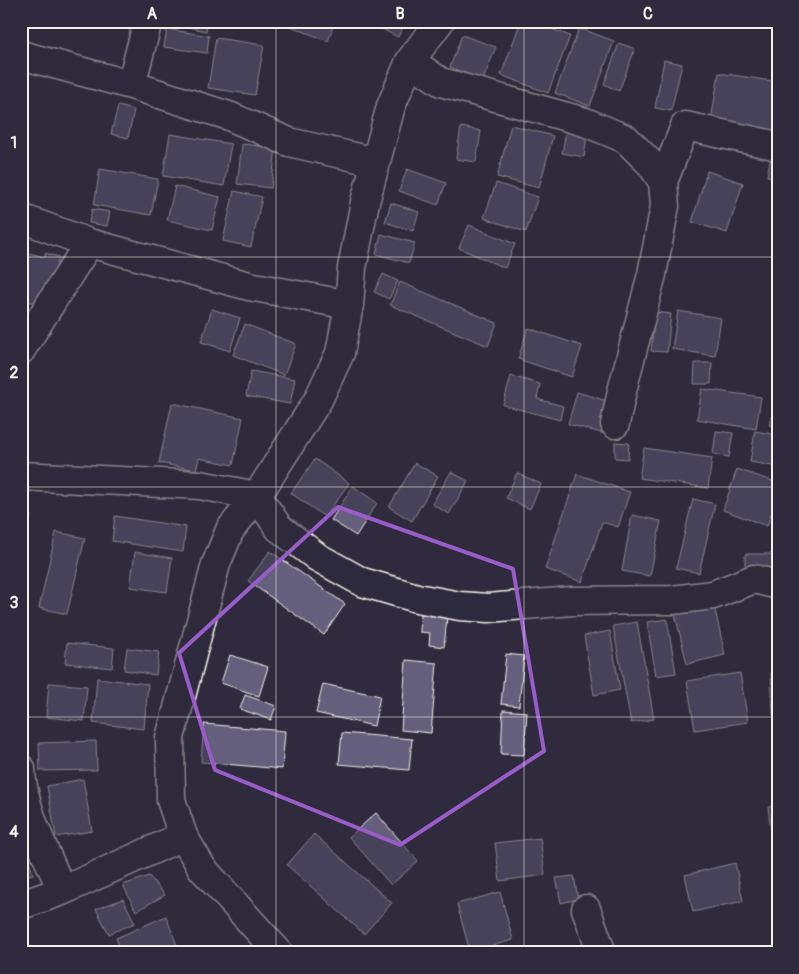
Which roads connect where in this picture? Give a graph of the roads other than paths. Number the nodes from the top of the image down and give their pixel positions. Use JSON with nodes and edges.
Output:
{"nodes":[{"id":1,"x":148,"y":21,"type":"edge"},
{"id":2,"x":440,"y":21,"type":"edge"},
{"id":3,"x":21,"y":55,"type":"edge"},
{"id":4,"x":410,"y":61,"type":"junction"},
{"id":5,"x":131,"y":85,"type":"junction"},
{"id":6,"x":778,"y":146,"type":"edge"},
{"id":7,"x":376,"y":162,"type":"junction"},
{"id":8,"x":663,"y":182,"type":"junction"},
{"id":9,"x":21,"y":218,"type":"edge"},
{"id":10,"x":89,"y":243,"type":"junction"},
{"id":11,"x":349,"y":304,"type":"junction"},
{"id":12,"x":21,"y":350,"type":"edge"},
{"id":13,"x":615,"y":424,"type":"dead end"},
{"id":14,"x":21,"y":476,"type":"edge"},
{"id":15,"x":257,"y":496,"type":"junction"},
{"id":16,"x":778,"y":586,"type":"edge"},
{"id":17,"x":21,"y":769,"type":"edge"},
{"id":18,"x":183,"y":836,"type":"junction"},
{"id":19,"x":62,"y":891,"type":"junction"},
{"id":20,"x":21,"y":905,"type":"edge"},
{"id":21,"x":586,"y":909,"type":"dead end"},
{"id":22,"x":279,"y":953,"type":"edge"},
{"id":23,"x":602,"y":953,"type":"edge"}],
"edges":[{"from":1,"to":5,"type":"street"},
{"from":2,"to":4,"type":"street"},
{"from":3,"to":5,"type":"street"},
{"from":4,"to":7,"type":"street"},
{"from":4,"to":8,"type":"street"},
{"from":5,"to":7,"type":"street"},
{"from":6,"to":8,"type":"street"},
{"from":7,"to":11,"type":"street"},
{"from":8,"to":13,"type":"street"},
{"from":9,"to":10,"type":"street"},
{"from":10,"to":11,"type":"street"},
{"from":10,"to":12,"type":"street"},
{"from":11,"to":15,"type":"street"},
{"from":14,"to":15,"type":"street"},
{"from":15,"to":16,"type":"street"},
{"from":15,"to":18,"type":"street"},
{"from":17,"to":19,"type":"street"},
{"from":18,"to":19,"type":"street"},
{"from":18,"to":22,"type":"street"},
{"from":19,"to":20,"type":"street"},
{"from":21,"to":23,"type":"street"}]}
